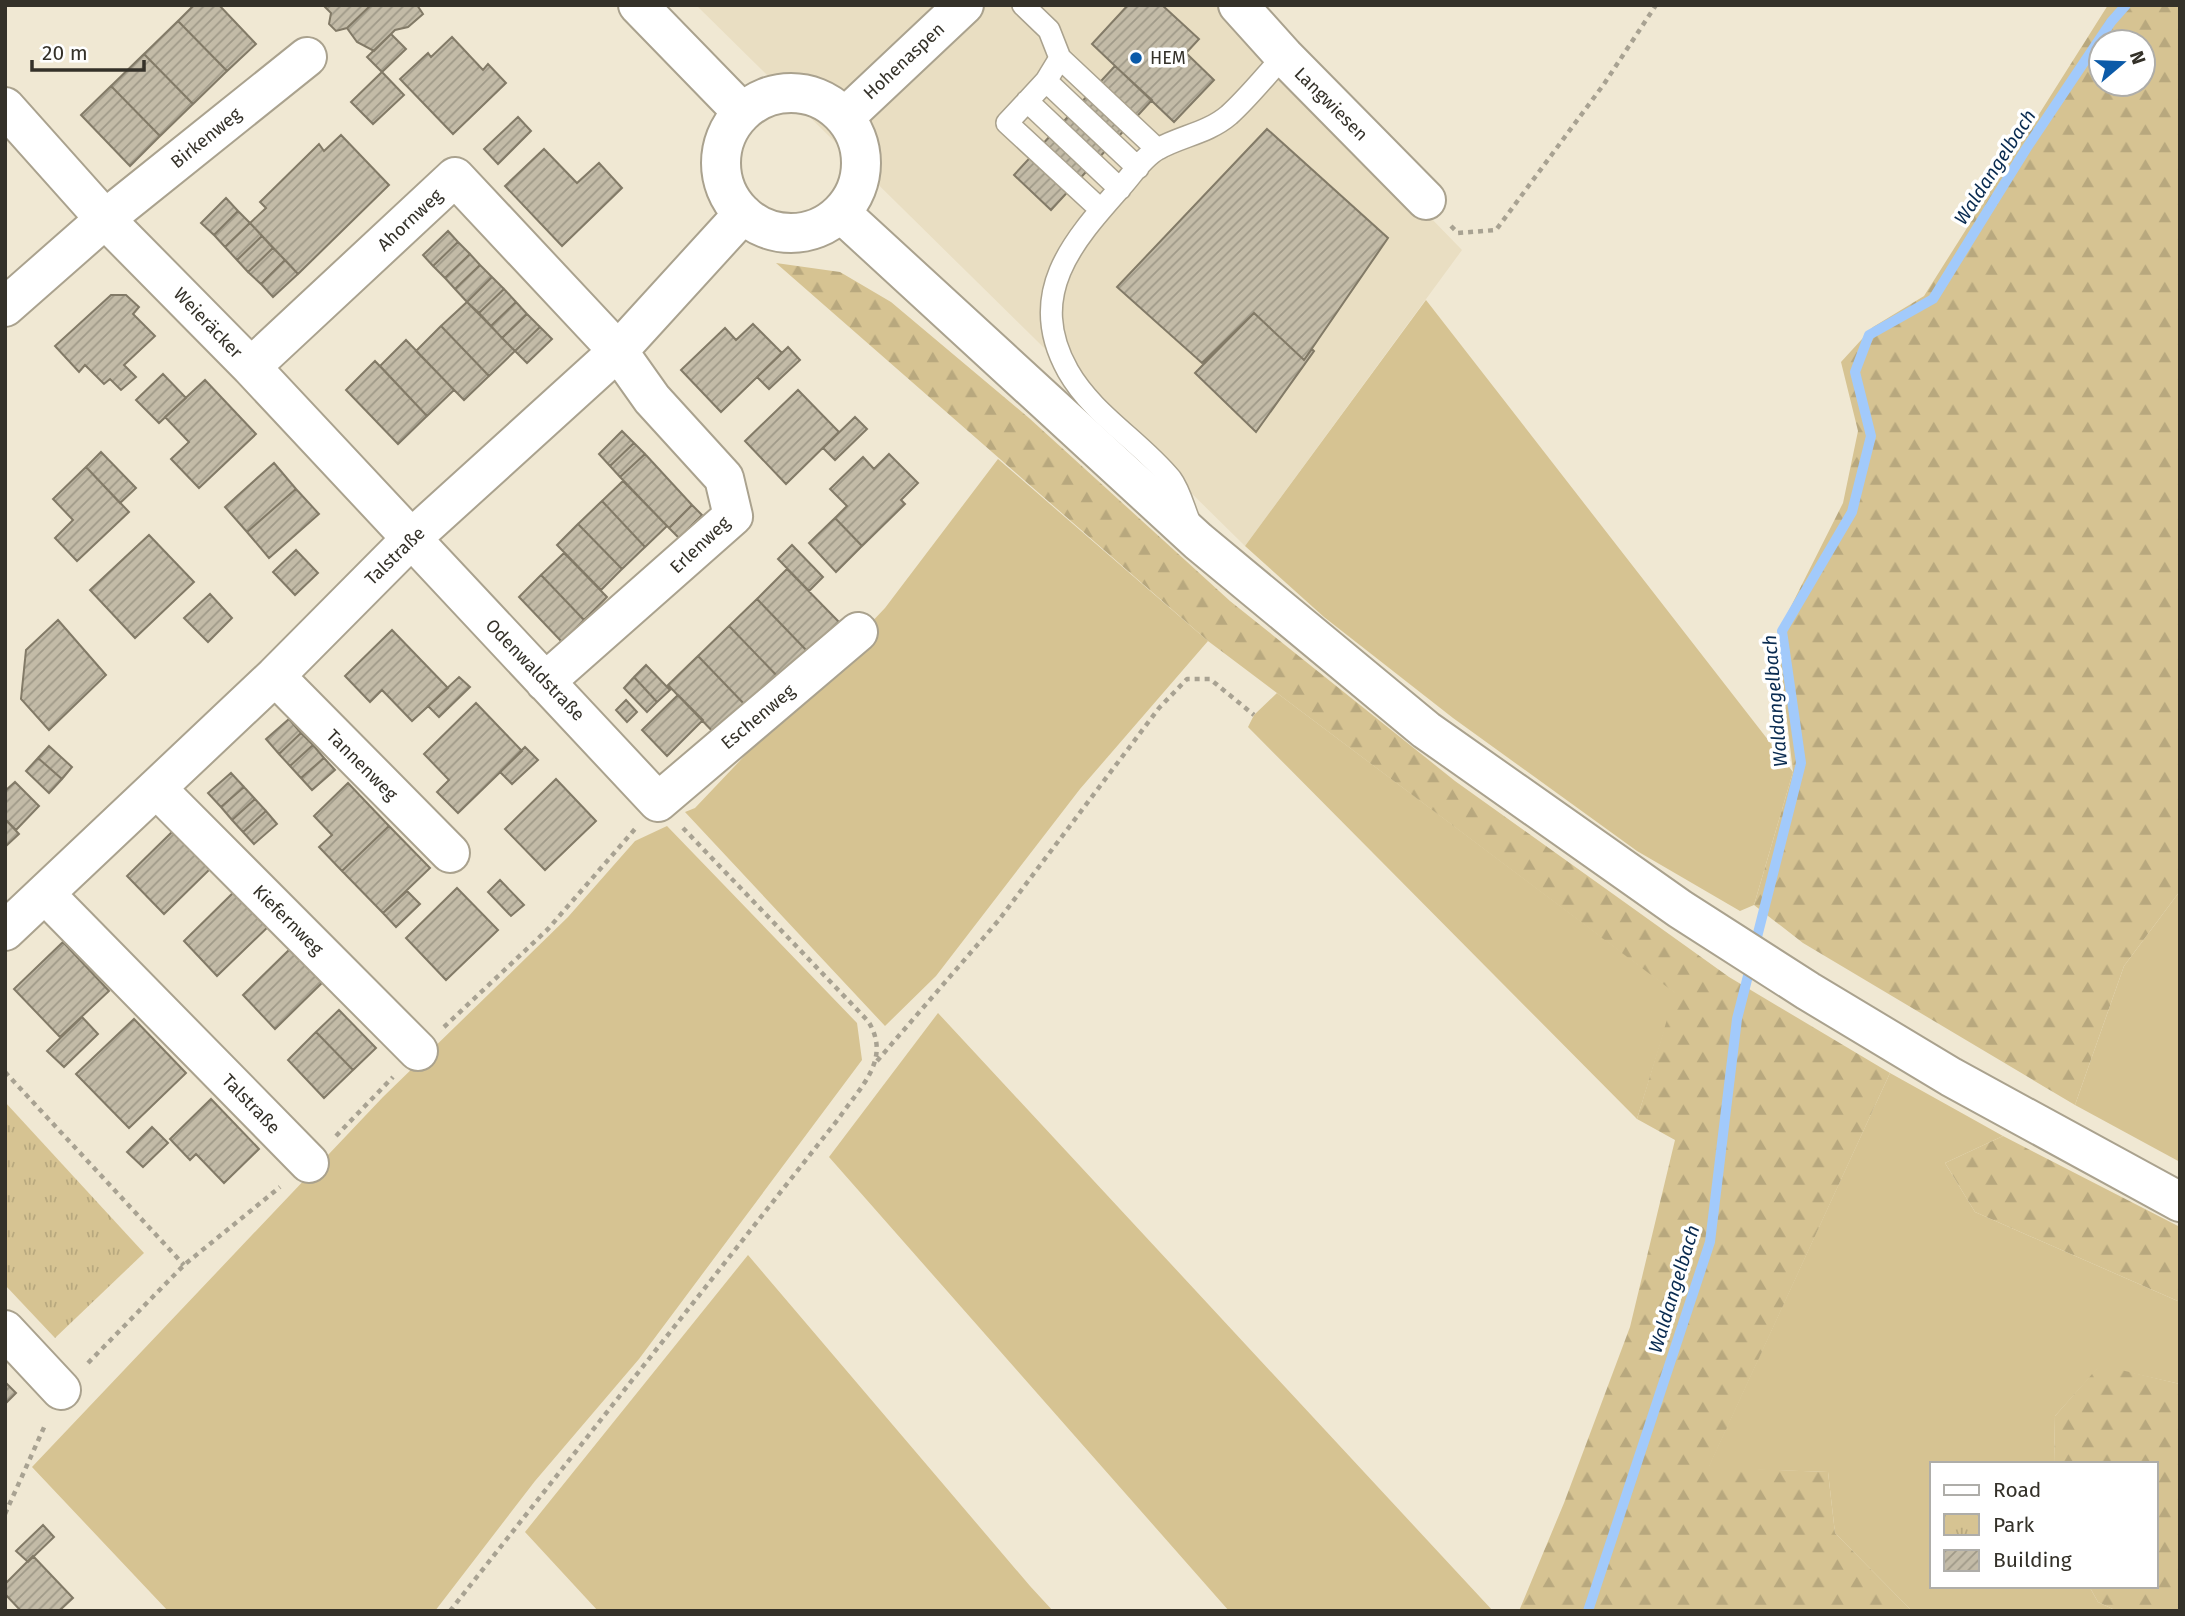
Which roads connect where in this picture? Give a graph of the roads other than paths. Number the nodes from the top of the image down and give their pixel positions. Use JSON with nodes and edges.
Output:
{"nodes":[{"id":1,"x":638,"y":5,"type":"edge"},
{"id":2,"x":964,"y":5,"type":"edge"},
{"id":3,"x":1023,"y":5,"type":"edge"},
{"id":4,"x":1238,"y":5,"type":"edge"},
{"id":5,"x":1284,"y":56,"type":"junction"},
{"id":6,"x":307,"y":57,"type":"dead end"},
{"id":7,"x":1060,"y":58,"type":"junction"},
{"id":8,"x":1046,"y":81,"type":"junction"},
{"id":9,"x":1027,"y":101,"type":"junction"},
{"id":10,"x":5,"y":107,"type":"edge"},
{"id":11,"x":742,"y":112,"type":"junction"},
{"id":12,"x":845,"y":117,"type":"junction"},
{"id":13,"x":1157,"y":149,"type":"junction"},
{"id":14,"x":1138,"y":168,"type":"junction"},
{"id":15,"x":1120,"y":189,"type":"junction"},
{"id":16,"x":1426,"y":200,"type":"road end"},
{"id":17,"x":1100,"y":209,"type":"junction"},
{"id":18,"x":841,"y":213,"type":"junction"},
{"id":19,"x":743,"y":214,"type":"junction"},
{"id":20,"x":105,"y":219,"type":"junction"},
{"id":21,"x":5,"y":307,"type":"edge"},
{"id":22,"x":618,"y":351,"type":"junction"},
{"id":23,"x":251,"y":368,"type":"junction"},
{"id":24,"x":412,"y":538,"type":"junction"},
{"id":25,"x":1198,"y":541,"type":"junction"},
{"id":26,"x":858,"y":632,"type":"dead end"},
{"id":27,"x":275,"y":676,"type":"junction"},
{"id":28,"x":545,"y":682,"type":"junction"},
{"id":29,"x":157,"y":789,"type":"junction"},
{"id":30,"x":659,"y":802,"type":"joint"},
{"id":31,"x":450,"y":853,"type":"dead end"},
{"id":32,"x":46,"y":895,"type":"junction"},
{"id":33,"x":5,"y":931,"type":"edge"},
{"id":34,"x":418,"y":1051,"type":"road end"},
{"id":35,"x":309,"y":1163,"type":"road end"},
{"id":36,"x":2180,"y":1202,"type":"edge"},
{"id":37,"x":5,"y":1330,"type":"edge"},
{"id":38,"x":61,"y":1390,"type":"road end"}],
"edges":[{"from":1,"to":11,"type":"street"},
{"from":2,"to":12,"type":"street","name":"Hohenaspen"},
{"from":3,"to":7,"type":"lane"},
{"from":4,"to":5,"type":"street","name":"Langwiesen"},
{"from":5,"to":13,"type":"lane"},
{"from":5,"to":16,"type":"street","name":"Langwiesen"},
{"from":6,"to":20,"type":"street","name":"Birkenweg"},
{"from":7,"to":8,"type":"lane"},
{"from":7,"to":13,"type":"lane"},
{"from":8,"to":9,"type":"lane"},
{"from":8,"to":14,"type":"lane"},
{"from":9,"to":15,"type":"lane"},
{"from":9,"to":17,"type":"lane"},
{"from":10,"to":20,"type":"street","name":"Weieräcker"},
{"from":11,"to":12,"type":"street"},
{"from":11,"to":19,"type":"street"},
{"from":12,"to":18,"type":"street"},
{"from":13,"to":14,"type":"lane"},
{"from":14,"to":15,"type":"lane"},
{"from":15,"to":17,"type":"lane"},
{"from":17,"to":25,"type":"lane"},
{"from":18,"to":19,"type":"street"},
{"from":18,"to":25,"type":"street"},
{"from":19,"to":22,"type":"street","name":"Talstraße"},
{"from":20,"to":21,"type":"street","name":"Birkenweg"},
{"from":20,"to":23,"type":"street","name":"Weieräcker"},
{"from":22,"to":23,"type":"street","name":"Ahornweg"},
{"from":22,"to":24,"type":"street","name":"Talstraße"},
{"from":22,"to":28,"type":"street","name":"Erlenweg"},
{"from":23,"to":24,"type":"street","name":"Weieräcker"},
{"from":24,"to":27,"type":"street","name":"Talstraße"},
{"from":24,"to":28,"type":"street","name":"Odenwaldstraße"},
{"from":25,"to":36,"type":"street"},
{"from":26,"to":30,"type":"street","name":"Eschenweg"},
{"from":27,"to":29,"type":"street","name":"Talstraße"},
{"from":27,"to":31,"type":"street","name":"Tannenweg"},
{"from":28,"to":30,"type":"street","name":"Odenwaldstraße"},
{"from":29,"to":32,"type":"street","name":"Talstraße"},
{"from":29,"to":34,"type":"street","name":"Kiefernweg"},
{"from":32,"to":33,"type":"street","name":"Talstraße"},
{"from":32,"to":35,"type":"street","name":"Talstraße"},
{"from":37,"to":38,"type":"street"}]}
